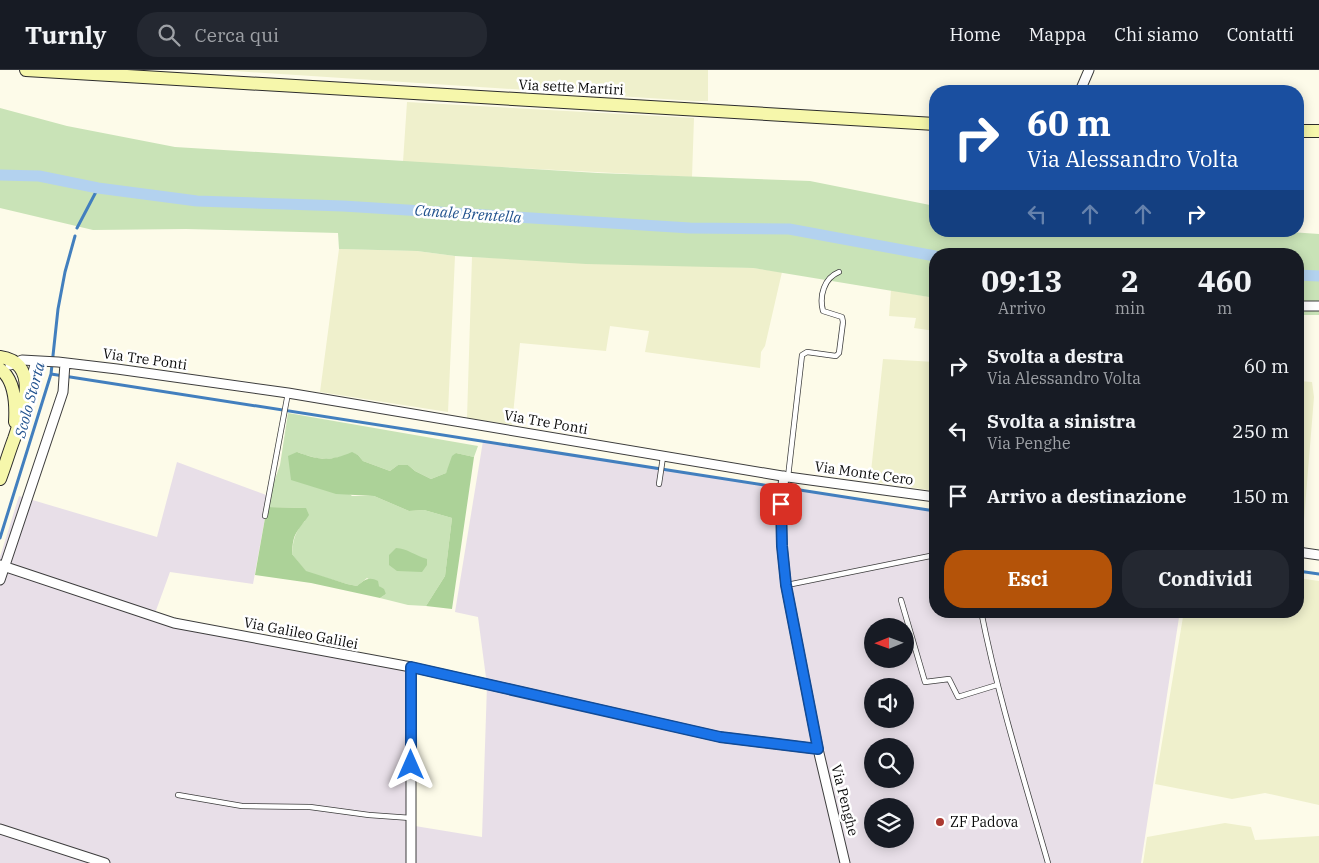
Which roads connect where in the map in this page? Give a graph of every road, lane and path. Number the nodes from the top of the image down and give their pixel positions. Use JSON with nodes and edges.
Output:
{"nodes":[{"id":1,"x":26,"y":70,"type":"edge"},
{"id":2,"x":1089,"y":70,"type":"edge"},
{"id":3,"x":69,"y":71,"type":"edge"},
{"id":4,"x":1083,"y":85,"type":"edge"},
{"id":5,"x":929,"y":124,"type":"edge"},
{"id":6,"x":1304,"y":130,"type":"edge"},
{"id":7,"x":1319,"y":131,"type":"edge"},
{"id":8,"x":839,"y":272,"type":"dead end"},
{"id":9,"x":1304,"y":306,"type":"edge"},
{"id":10,"x":1319,"y":306,"type":"edge"},
{"id":11,"x":0,"y":357,"type":"edge"},
{"id":12,"x":41,"y":361,"type":"junction"},
{"id":13,"x":14,"y":363,"type":"junction"},
{"id":14,"x":62,"y":364,"type":"junction"},
{"id":15,"x":0,"y":368,"type":"edge"},
{"id":16,"x":11,"y":385,"type":"junction"},
{"id":17,"x":288,"y":393,"type":"junction"},
{"id":18,"x":25,"y":404,"type":"junction"},
{"id":19,"x":15,"y":434,"type":"junction"},
{"id":20,"x":663,"y":457,"type":"junction"},
{"id":21,"x":786,"y":477,"type":"junction"},
{"id":22,"x":0,"y":479,"type":"edge"},
{"id":23,"x":659,"y":484,"type":"dead end"},
{"id":24,"x":929,"y":496,"type":"edge"},
{"id":25,"x":265,"y":516,"type":"dead end"},
{"id":26,"x":1304,"y":553,"type":"edge"},
{"id":27,"x":1319,"y":555,"type":"edge"},
{"id":28,"x":929,"y":557,"type":"edge"},
{"id":29,"x":2,"y":566,"type":"edge"},
{"id":30,"x":0,"y":580,"type":"edge"},
{"id":31,"x":786,"y":585,"type":"junction"},
{"id":32,"x":901,"y":600,"type":"dead end"},
{"id":33,"x":983,"y":618,"type":"edge"},
{"id":34,"x":411,"y":667,"type":"junction"},
{"id":35,"x":997,"y":684,"type":"junction"},
{"id":36,"x":818,"y":749,"type":"junction"},
{"id":37,"x":178,"y":796,"type":"dead end"},
{"id":38,"x":412,"y":818,"type":"junction"},
{"id":39,"x":0,"y":829,"type":"edge"},
{"id":40,"x":105,"y":863,"type":"edge"},
{"id":41,"x":412,"y":863,"type":"edge"},
{"id":42,"x":846,"y":863,"type":"edge"},
{"id":43,"x":1048,"y":863,"type":"edge"}],
"edges":[{"from":1,"to":3,"type":"main road","name":"Via sette Martiri"},
{"from":2,"to":4,"type":"street"},
{"from":3,"to":5,"type":"main road","name":"Via sette Martiri"},
{"from":6,"to":7,"type":"main road"},
{"from":8,"to":21,"type":"lane"},
{"from":9,"to":10,"type":"street"},
{"from":11,"to":13,"type":"main road"},
{"from":12,"to":13,"type":"street","name":"Via Tre Ponti"},
{"from":12,"to":14,"type":"street","name":"Via Tre Ponti"},
{"from":12,"to":18,"type":"street"},
{"from":13,"to":15,"type":"street","name":"Via Tre Ponti"},
{"from":13,"to":16,"type":"street"},
{"from":13,"to":18,"type":"main road"},
{"from":14,"to":17,"type":"street","name":"Via Tre Ponti"},
{"from":14,"to":29,"type":"street"},
{"from":15,"to":16,"type":"main road"},
{"from":16,"to":19,"type":"main road"},
{"from":17,"to":20,"type":"street","name":"Via Tre Ponti"},
{"from":17,"to":25,"type":"lane"},
{"from":18,"to":19,"type":"main road"},
{"from":19,"to":22,"type":"main road"},
{"from":20,"to":21,"type":"street","name":"Via Tre Ponti"},
{"from":20,"to":23,"type":"lane"},
{"from":21,"to":24,"type":"street","name":"Via Monte Cero"},
{"from":21,"to":31,"type":"street","name":"Via Penghe"},
{"from":26,"to":27,"type":"street"},
{"from":28,"to":31,"type":"lane"},
{"from":29,"to":30,"type":"street"},
{"from":29,"to":34,"type":"street","name":"Via Galileo Galilei"},
{"from":31,"to":36,"type":"street","name":"Via Penghe"},
{"from":32,"to":35,"type":"lane"},
{"from":33,"to":35,"type":"lane"},
{"from":34,"to":36,"type":"street","name":"Via Galileo Galilei"},
{"from":34,"to":38,"type":"street"},
{"from":35,"to":43,"type":"lane"},
{"from":36,"to":42,"type":"street","name":"Via Penghe"},
{"from":37,"to":38,"type":"lane"},
{"from":38,"to":41,"type":"street"},
{"from":39,"to":40,"type":"street"}]}
